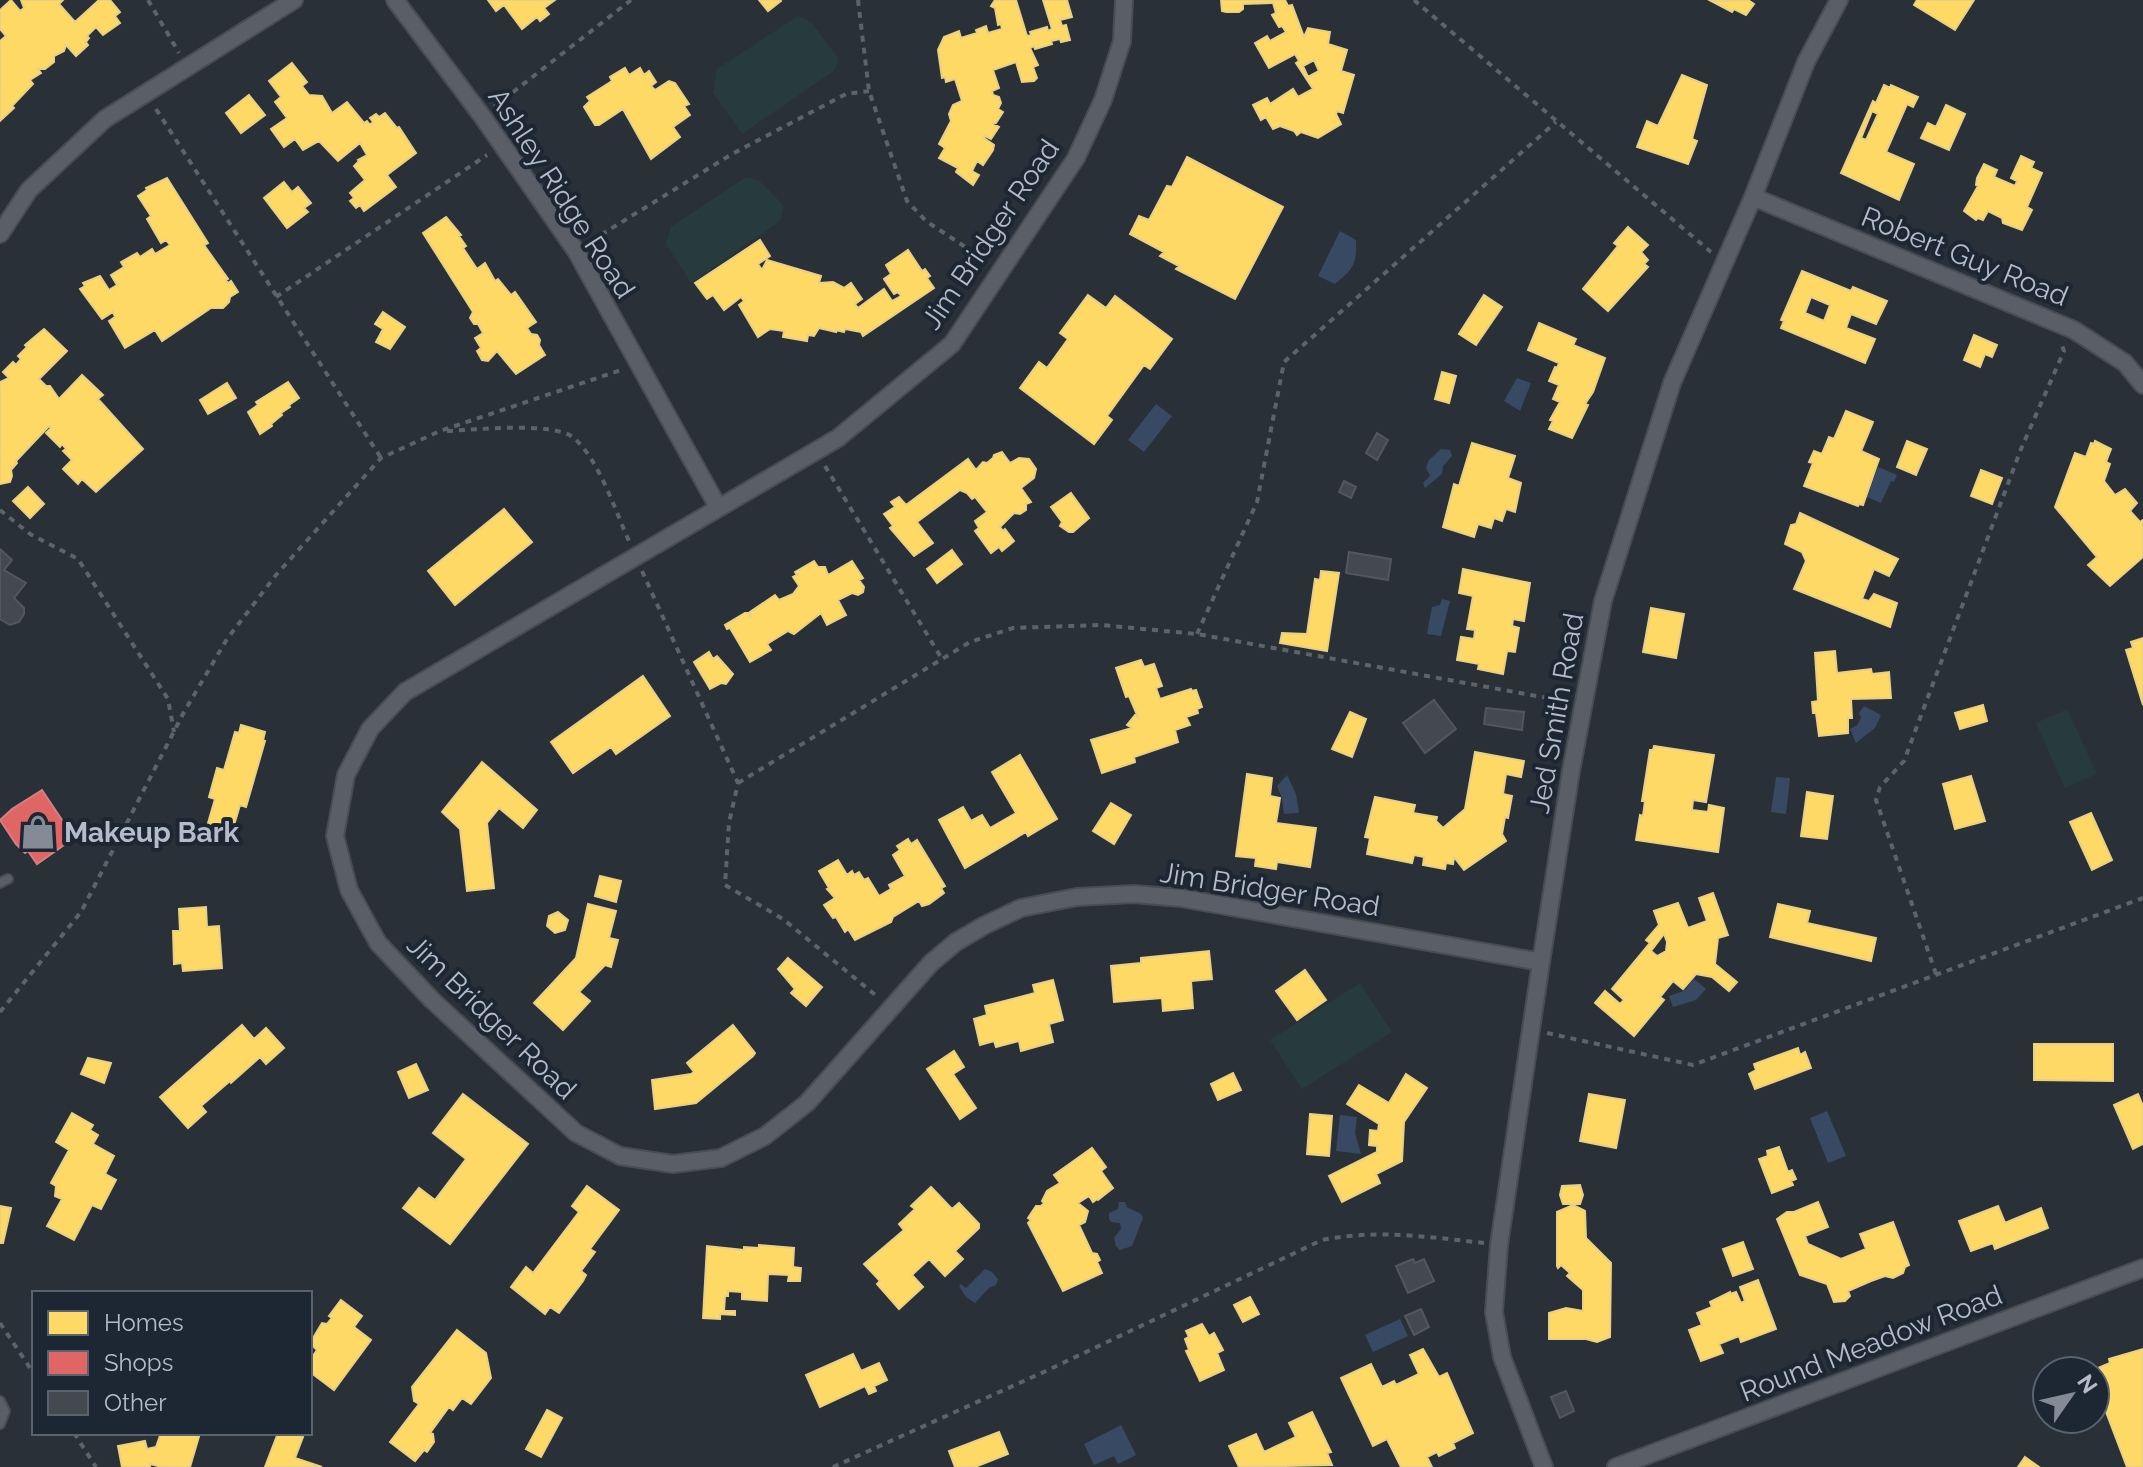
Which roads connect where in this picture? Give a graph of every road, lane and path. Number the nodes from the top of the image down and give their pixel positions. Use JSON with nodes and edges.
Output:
{"nodes":[{"id":1,"x":148,"y":0,"type":"edge"},
{"id":2,"x":294,"y":0,"type":"edge"},
{"id":3,"x":395,"y":0,"type":"edge"},
{"id":4,"x":631,"y":0,"type":"edge"},
{"id":5,"x":858,"y":0,"type":"edge"},
{"id":6,"x":1124,"y":0,"type":"edge"},
{"id":7,"x":1414,"y":0,"type":"edge"},
{"id":8,"x":1839,"y":0,"type":"edge"},
{"id":9,"x":187,"y":68,"type":"junction"},
{"id":10,"x":869,"y":91,"type":"junction"},
{"id":11,"x":146,"y":93,"type":"junction"},
{"id":12,"x":482,"y":116,"type":"junction"},
{"id":13,"x":1556,"y":122,"type":"junction"},
{"id":14,"x":502,"y":144,"type":"junction"},
{"id":15,"x":1753,"y":197,"type":"junction"},
{"id":16,"x":0,"y":234,"type":"edge"},
{"id":17,"x":576,"y":251,"type":"junction"},
{"id":18,"x":1723,"y":262,"type":"junction"},
{"id":19,"x":1001,"y":270,"type":"junction"},
{"id":20,"x":276,"y":297,"type":"junction"},
{"id":21,"x":2063,"y":325,"type":"junction"},
{"id":22,"x":638,"y":364,"type":"junction"},
{"id":23,"x":2143,"y":385,"type":"edge"},
{"id":24,"x":816,"y":451,"type":"junction"},
{"id":25,"x":381,"y":458,"type":"junction"},
{"id":26,"x":718,"y":507,"type":"junction"},
{"id":27,"x":0,"y":510,"type":"edge"},
{"id":28,"x":1197,"y":634,"type":"junction"},
{"id":29,"x":942,"y":659,"type":"junction"},
{"id":30,"x":1564,"y":701,"type":"dead end"},
{"id":31,"x":174,"y":732,"type":"junction"},
{"id":32,"x":2143,"y":898,"type":"edge"},
{"id":33,"x":1541,"y":962,"type":"junction"},
{"id":34,"x":1936,"y":974,"type":"junction"},
{"id":35,"x":890,"y":1008,"type":"junction"},
{"id":36,"x":0,"y":1012,"type":"edge"},
{"id":37,"x":1530,"y":1030,"type":"junction"},
{"id":38,"x":1499,"y":1245,"type":"junction"},
{"id":39,"x":2143,"y":1268,"type":"edge"},
{"id":40,"x":0,"y":1323,"type":"edge"},
{"id":41,"x":32,"y":1371,"type":"edge"},
{"id":42,"x":0,"y":1401,"type":"edge"},
{"id":43,"x":0,"y":1424,"type":"edge"},
{"id":44,"x":75,"y":1435,"type":"edge"},
{"id":45,"x":96,"y":1467,"type":"edge"},
{"id":46,"x":833,"y":1467,"type":"edge"},
{"id":47,"x":1544,"y":1467,"type":"edge"},
{"id":48,"x":1616,"y":1467,"type":"edge"}],
"edges":[{"from":1,"to":9,"type":"path"},
{"from":2,"to":9,"type":"street"},
{"from":3,"to":12,"type":"street","name":"Ashley Ridge Road"},
{"from":4,"to":12,"type":"path"},
{"from":5,"to":10,"type":"path"},
{"from":6,"to":19,"type":"street","name":"Jim Bridger Road"},
{"from":7,"to":13,"type":"path"},
{"from":8,"to":15,"type":"street","name":"Jed Smith Road"},
{"from":9,"to":11,"type":"street"},
{"from":10,"to":17,"type":"path"},
{"from":10,"to":19,"type":"path"},
{"from":11,"to":16,"type":"street"},
{"from":11,"to":20,"type":"path"},
{"from":12,"to":14,"type":"street","name":"Ashley Ridge Road"},
{"from":13,"to":18,"type":"path"},
{"from":13,"to":28,"type":"path"},
{"from":14,"to":17,"type":"street","name":"Ashley Ridge Road"},
{"from":14,"to":20,"type":"path"},
{"from":15,"to":18,"type":"street","name":"Jed Smith Road"},
{"from":15,"to":21,"type":"street","name":"Robert Guy Road"},
{"from":17,"to":22,"type":"street","name":"Ashley Ridge Road"},
{"from":18,"to":33,"type":"street","name":"Jed Smith Road"},
{"from":19,"to":24,"type":"street","name":"Jim Bridger Road"},
{"from":20,"to":25,"type":"path"},
{"from":21,"to":23,"type":"street","name":"Robert Guy Road"},
{"from":21,"to":34,"type":"path"},
{"from":22,"to":25,"type":"path"},
{"from":22,"to":26,"type":"street","name":"Ashley Ridge Road"},
{"from":24,"to":26,"type":"street","name":"Jim Bridger Road"},
{"from":24,"to":29,"type":"path"},
{"from":25,"to":31,"type":"path"},
{"from":26,"to":35,"type":"street","name":"Jim Bridger Road"},
{"from":27,"to":31,"type":"path"},
{"from":28,"to":29,"type":"path"},
{"from":28,"to":30,"type":"path"},
{"from":29,"to":35,"type":"path"},
{"from":31,"to":36,"type":"path"},
{"from":32,"to":34,"type":"path"},
{"from":33,"to":35,"type":"street","name":"Jim Bridger Road"},
{"from":33,"to":37,"type":"street","name":"Jed Smith Road"},
{"from":34,"to":37,"type":"path"},
{"from":37,"to":38,"type":"street","name":"Jed Smith Road"},
{"from":38,"to":46,"type":"path"},
{"from":38,"to":47,"type":"street","name":"Jed Smith Road"},
{"from":39,"to":48,"type":"street","name":"Round Meadow Road"},
{"from":40,"to":41,"type":"path"},
{"from":42,"to":43,"type":"lane"},
{"from":44,"to":45,"type":"path"}]}
